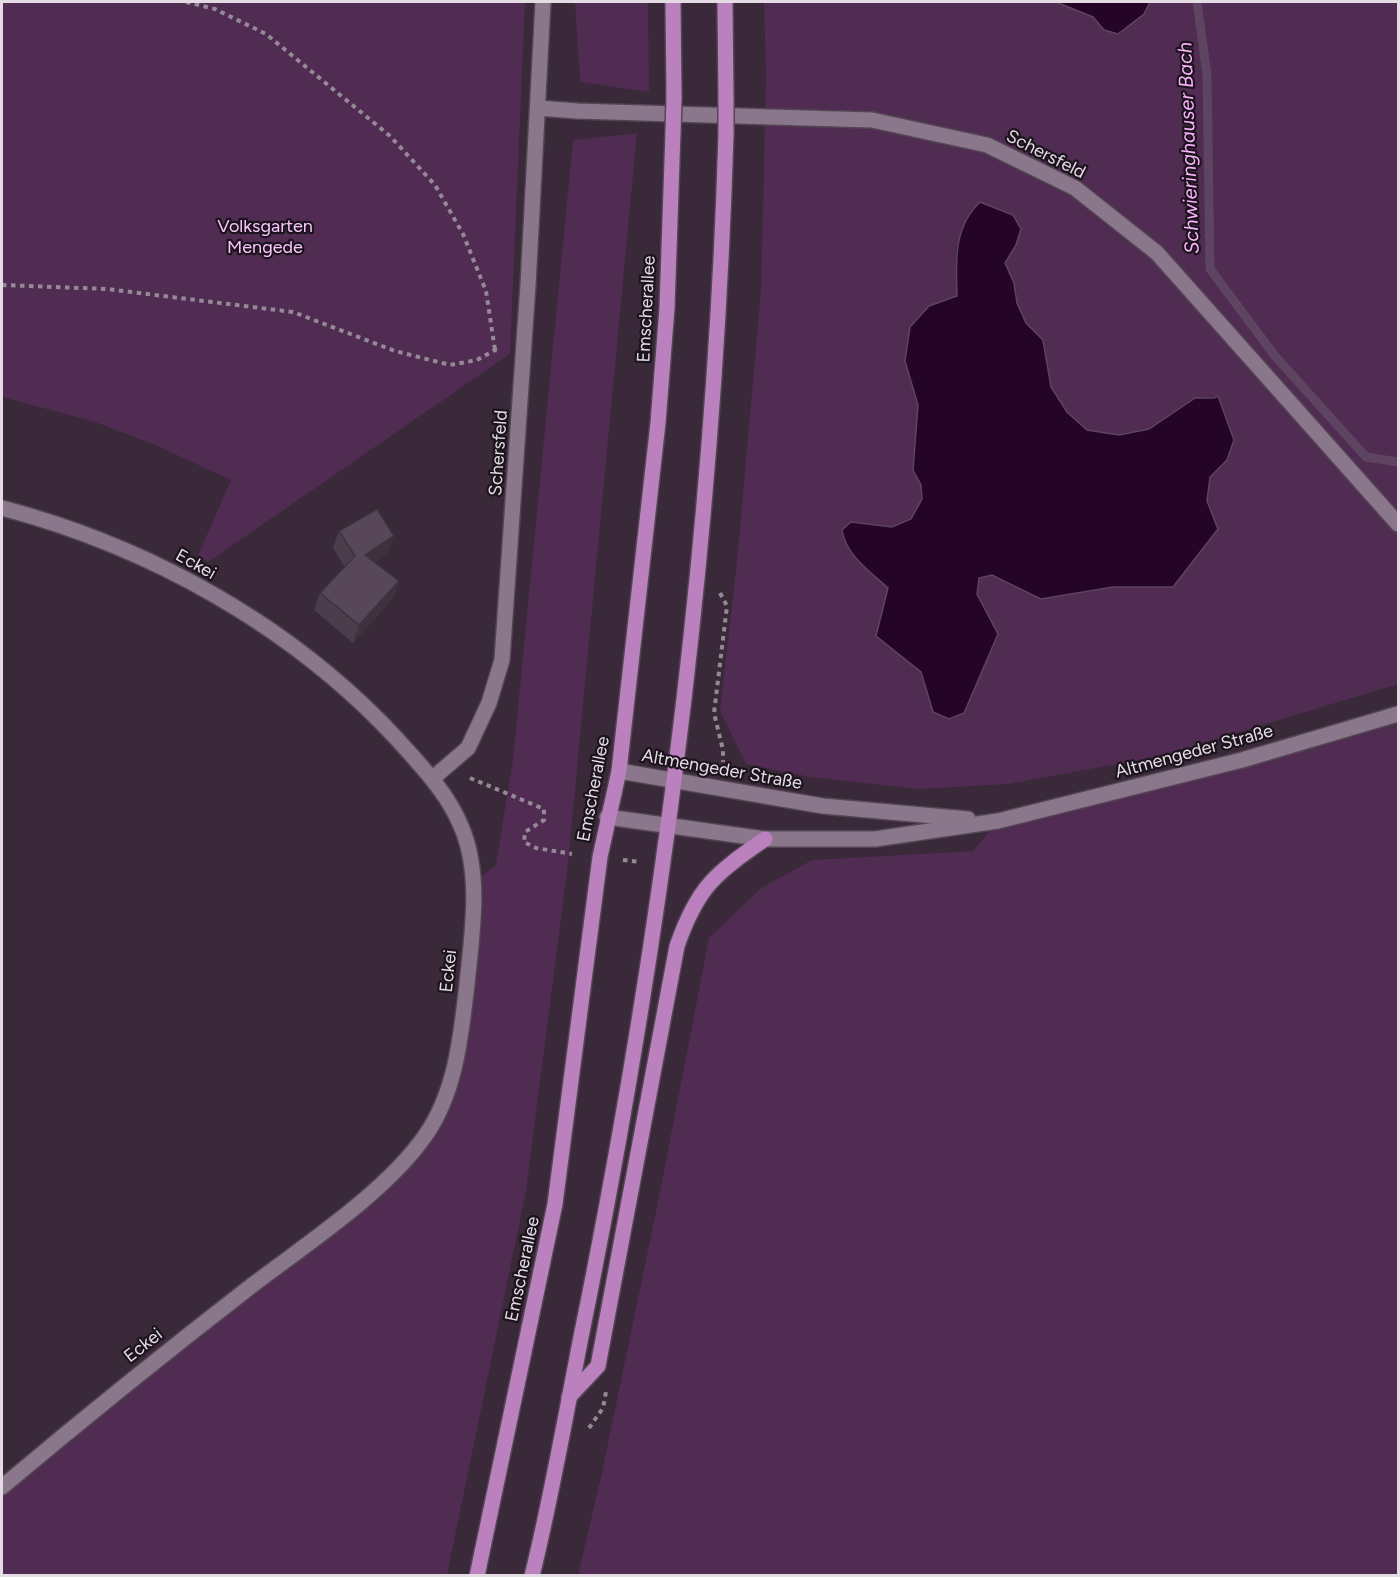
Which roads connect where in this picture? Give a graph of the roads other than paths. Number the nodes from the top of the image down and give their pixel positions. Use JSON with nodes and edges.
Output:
{"nodes":[{"id":1,"x":543,"y":2,"type":"edge"},
{"id":2,"x":673,"y":2,"type":"edge"},
{"id":3,"x":725,"y":2,"type":"edge"},
{"id":4,"x":538,"y":108,"type":"junction"},
{"id":5,"x":2,"y":508,"type":"edge"},
{"id":6,"x":1398,"y":524,"type":"edge"},
{"id":7,"x":1398,"y":714,"type":"edge"},
{"id":8,"x":619,"y":771,"type":"junction"},
{"id":9,"x":433,"y":778,"type":"junction"},
{"id":10,"x":675,"y":780,"type":"junction"},
{"id":11,"x":607,"y":817,"type":"junction"},
{"id":12,"x":998,"y":821,"type":"junction"},
{"id":13,"x":669,"y":826,"type":"junction"},
{"id":14,"x":765,"y":839,"type":"junction"},
{"id":15,"x":569,"y":1397,"type":"junction"},
{"id":16,"x":2,"y":1487,"type":"edge"},
{"id":17,"x":477,"y":1575,"type":"edge"},
{"id":18,"x":532,"y":1575,"type":"edge"}],
"edges":[{"from":1,"to":4,"type":"street","name":"Schersfeld"},
{"from":2,"to":8,"type":"main road","name":"Emscherallee","bridge":true},
{"from":3,"to":10,"type":"main road","bridge":true},
{"from":4,"to":6,"type":"street","name":"Schersfeld"},
{"from":4,"to":9,"type":"street","name":"Schersfeld"},
{"from":5,"to":9,"type":"street","name":"Eckei"},
{"from":7,"to":12,"type":"street","name":"Altmengeder Straße"},
{"from":8,"to":10,"type":"street","name":"Altmengeder Straße"},
{"from":8,"to":11,"type":"main road","name":"Emscherallee"},
{"from":9,"to":16,"type":"street","name":"Eckei"},
{"from":10,"to":12,"type":"street","name":"Altmengeder Straße"},
{"from":10,"to":13,"type":"main road"},
{"from":11,"to":13,"type":"street","name":"Altmengeder Straße"},
{"from":11,"to":17,"type":"main road","name":"Emscherallee"},
{"from":12,"to":14,"type":"street","name":"Altmengeder Straße"},
{"from":13,"to":14,"type":"street","name":"Altmengeder Straße"},
{"from":13,"to":15,"type":"main road"},
{"from":14,"to":15,"type":"main road"},
{"from":15,"to":18,"type":"main road"}]}
